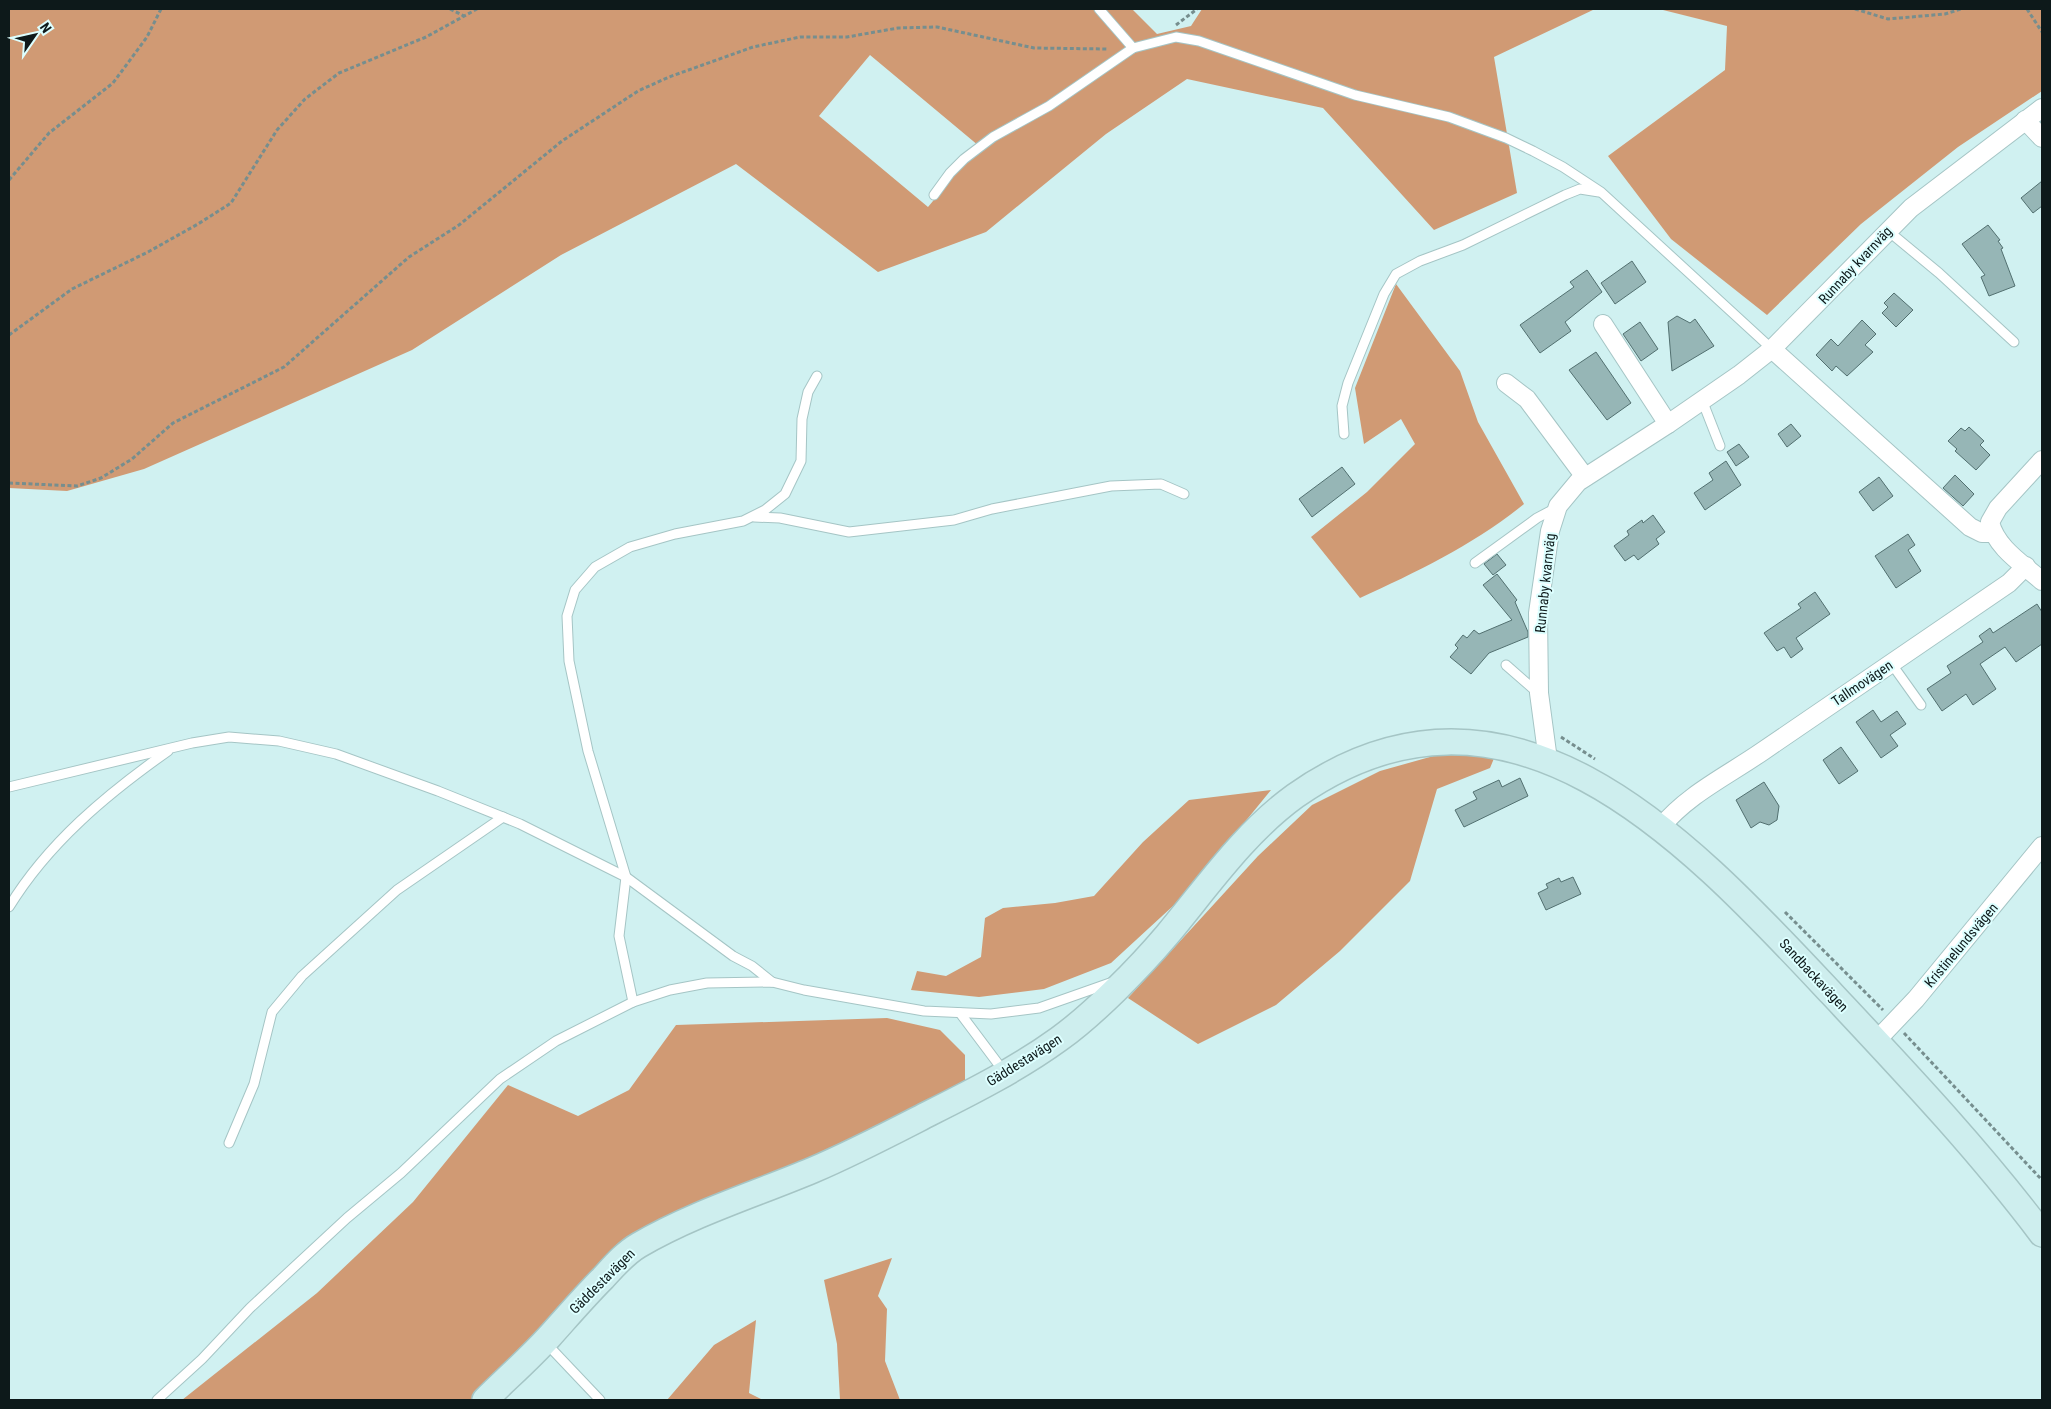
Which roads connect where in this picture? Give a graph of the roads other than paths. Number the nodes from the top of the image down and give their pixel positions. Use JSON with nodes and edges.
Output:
{"nodes":[{"id":1,"x":1099,"y":9,"type":"edge"},
{"id":2,"x":1133,"y":48,"type":"junction"},
{"id":3,"x":2042,"y":108,"type":"edge"},
{"id":4,"x":2026,"y":120,"type":"junction"},
{"id":5,"x":2042,"y":138,"type":"edge"},
{"id":6,"x":1601,"y":192,"type":"junction"},
{"id":7,"x":934,"y":195,"type":"dead end"},
{"id":8,"x":1887,"y":230,"type":"junction"},
{"id":9,"x":1603,"y":324,"type":"dead end"},
{"id":10,"x":2014,"y":342,"type":"dead end"},
{"id":11,"x":1772,"y":349,"type":"junction"},
{"id":12,"x":817,"y":376,"type":"dead end"},
{"id":13,"x":1506,"y":383,"type":"dead end"},
{"id":14,"x":1702,"y":400,"type":"junction"},
{"id":15,"x":1668,"y":424,"type":"junction"},
{"id":16,"x":1344,"y":434,"type":"dead end"},
{"id":17,"x":1720,"y":446,"type":"dead end"},
{"id":18,"x":2042,"y":460,"type":"edge"},
{"id":19,"x":1586,"y":477,"type":"junction"},
{"id":20,"x":1184,"y":494,"type":"dead end"},
{"id":21,"x":1558,"y":506,"type":"junction"},
{"id":22,"x":751,"y":516,"type":"junction"},
{"id":23,"x":1993,"y":533,"type":"junction"},
{"id":24,"x":1475,"y":562,"type":"dead end"},
{"id":25,"x":2026,"y":566,"type":"junction"},
{"id":26,"x":2042,"y":581,"type":"edge"},
{"id":27,"x":1891,"y":663,"type":"junction"},
{"id":28,"x":1506,"y":665,"type":"dead end"},
{"id":29,"x":1538,"y":693,"type":"junction"},
{"id":30,"x":1921,"y":705,"type":"dead end"},
{"id":31,"x":172,"y":748,"type":"junction"},
{"id":32,"x":1548,"y":760,"type":"junction"},
{"id":33,"x":9,"y":787,"type":"edge"},
{"id":34,"x":503,"y":817,"type":"junction"},
{"id":35,"x":1660,"y":828,"type":"junction"},
{"id":36,"x":2042,"y":846,"type":"edge"},
{"id":37,"x":626,"y":877,"type":"junction"},
{"id":38,"x":9,"y":907,"type":"edge"},
{"id":39,"x":1131,"y":972,"type":"junction"},
{"id":40,"x":772,"y":982,"type":"junction"},
{"id":41,"x":633,"y":1002,"type":"junction"},
{"id":42,"x":960,"y":1013,"type":"junction"},
{"id":43,"x":1876,"y":1041,"type":"junction"},
{"id":44,"x":1005,"y":1073,"type":"junction"},
{"id":45,"x":228,"y":1143,"type":"dead end"},
{"id":46,"x":2042,"y":1234,"type":"edge"},
{"id":47,"x":545,"y":1342,"type":"junction"},
{"id":48,"x":586,"y":1388,"type":"junction"},
{"id":49,"x":157,"y":1400,"type":"edge"},
{"id":50,"x":485,"y":1400,"type":"edge"},
{"id":51,"x":589,"y":1400,"type":"edge"},
{"id":52,"x":600,"y":1400,"type":"edge"}],
"edges":[{"from":1,"to":2,"type":"lane"},
{"from":2,"to":6,"type":"lane"},
{"from":2,"to":7,"type":"lane"},
{"from":3,"to":4,"type":"street","name":"Runnaby kvarnväg"},
{"from":4,"to":5,"type":"street"},
{"from":4,"to":8,"type":"street","name":"Runnaby kvarnväg"},
{"from":6,"to":11,"type":"lane"},
{"from":6,"to":16,"type":"lane"},
{"from":8,"to":10,"type":"lane"},
{"from":8,"to":11,"type":"street","name":"Runnaby kvarnväg"},
{"from":9,"to":15,"type":"street"},
{"from":11,"to":14,"type":"street","name":"Runnaby kvarnväg"},
{"from":11,"to":23,"type":"street"},
{"from":12,"to":22,"type":"lane"},
{"from":13,"to":19,"type":"street"},
{"from":14,"to":15,"type":"street","name":"Runnaby kvarnväg"},
{"from":14,"to":17,"type":"lane"},
{"from":15,"to":19,"type":"street","name":"Runnaby kvarnväg"},
{"from":18,"to":23,"type":"street"},
{"from":19,"to":21,"type":"street","name":"Runnaby kvarnväg"},
{"from":20,"to":22,"type":"lane"},
{"from":21,"to":24,"type":"lane"},
{"from":21,"to":29,"type":"street","name":"Runnaby kvarnväg"},
{"from":22,"to":37,"type":"lane"},
{"from":23,"to":25,"type":"street"},
{"from":25,"to":26,"type":"street"},
{"from":25,"to":27,"type":"street","name":"Tallmovägen"},
{"from":27,"to":30,"type":"lane"},
{"from":27,"to":35,"type":"street","name":"Tallmovägen"},
{"from":28,"to":29,"type":"lane"},
{"from":29,"to":32,"type":"street","name":"Runnaby kvarnväg"},
{"from":31,"to":33,"type":"lane"},
{"from":31,"to":34,"type":"lane"},
{"from":31,"to":38,"type":"lane"},
{"from":32,"to":35,"type":"street","name":"Sandbackavägen"},
{"from":32,"to":39,"type":"street","name":"Gäddestavägen"},
{"from":34,"to":37,"type":"lane"},
{"from":34,"to":45,"type":"lane"},
{"from":35,"to":43,"type":"street","name":"Sandbackavägen"},
{"from":36,"to":43,"type":"street","name":"Kristinelundsvägen"},
{"from":37,"to":40,"type":"lane"},
{"from":37,"to":41,"type":"lane"},
{"from":39,"to":42,"type":"lane"},
{"from":39,"to":44,"type":"street","name":"Gäddestavägen"},
{"from":40,"to":41,"type":"lane"},
{"from":40,"to":42,"type":"lane"},
{"from":41,"to":49,"type":"lane"},
{"from":42,"to":44,"type":"lane"},
{"from":43,"to":46,"type":"street","name":"Sandbackavägen"},
{"from":44,"to":47,"type":"street","name":"Gäddestavägen"},
{"from":47,"to":48,"type":"lane"},
{"from":47,"to":50,"type":"street","name":"Gäddestavägen"},
{"from":48,"to":51,"type":"lane"},
{"from":48,"to":52,"type":"lane"}]}
